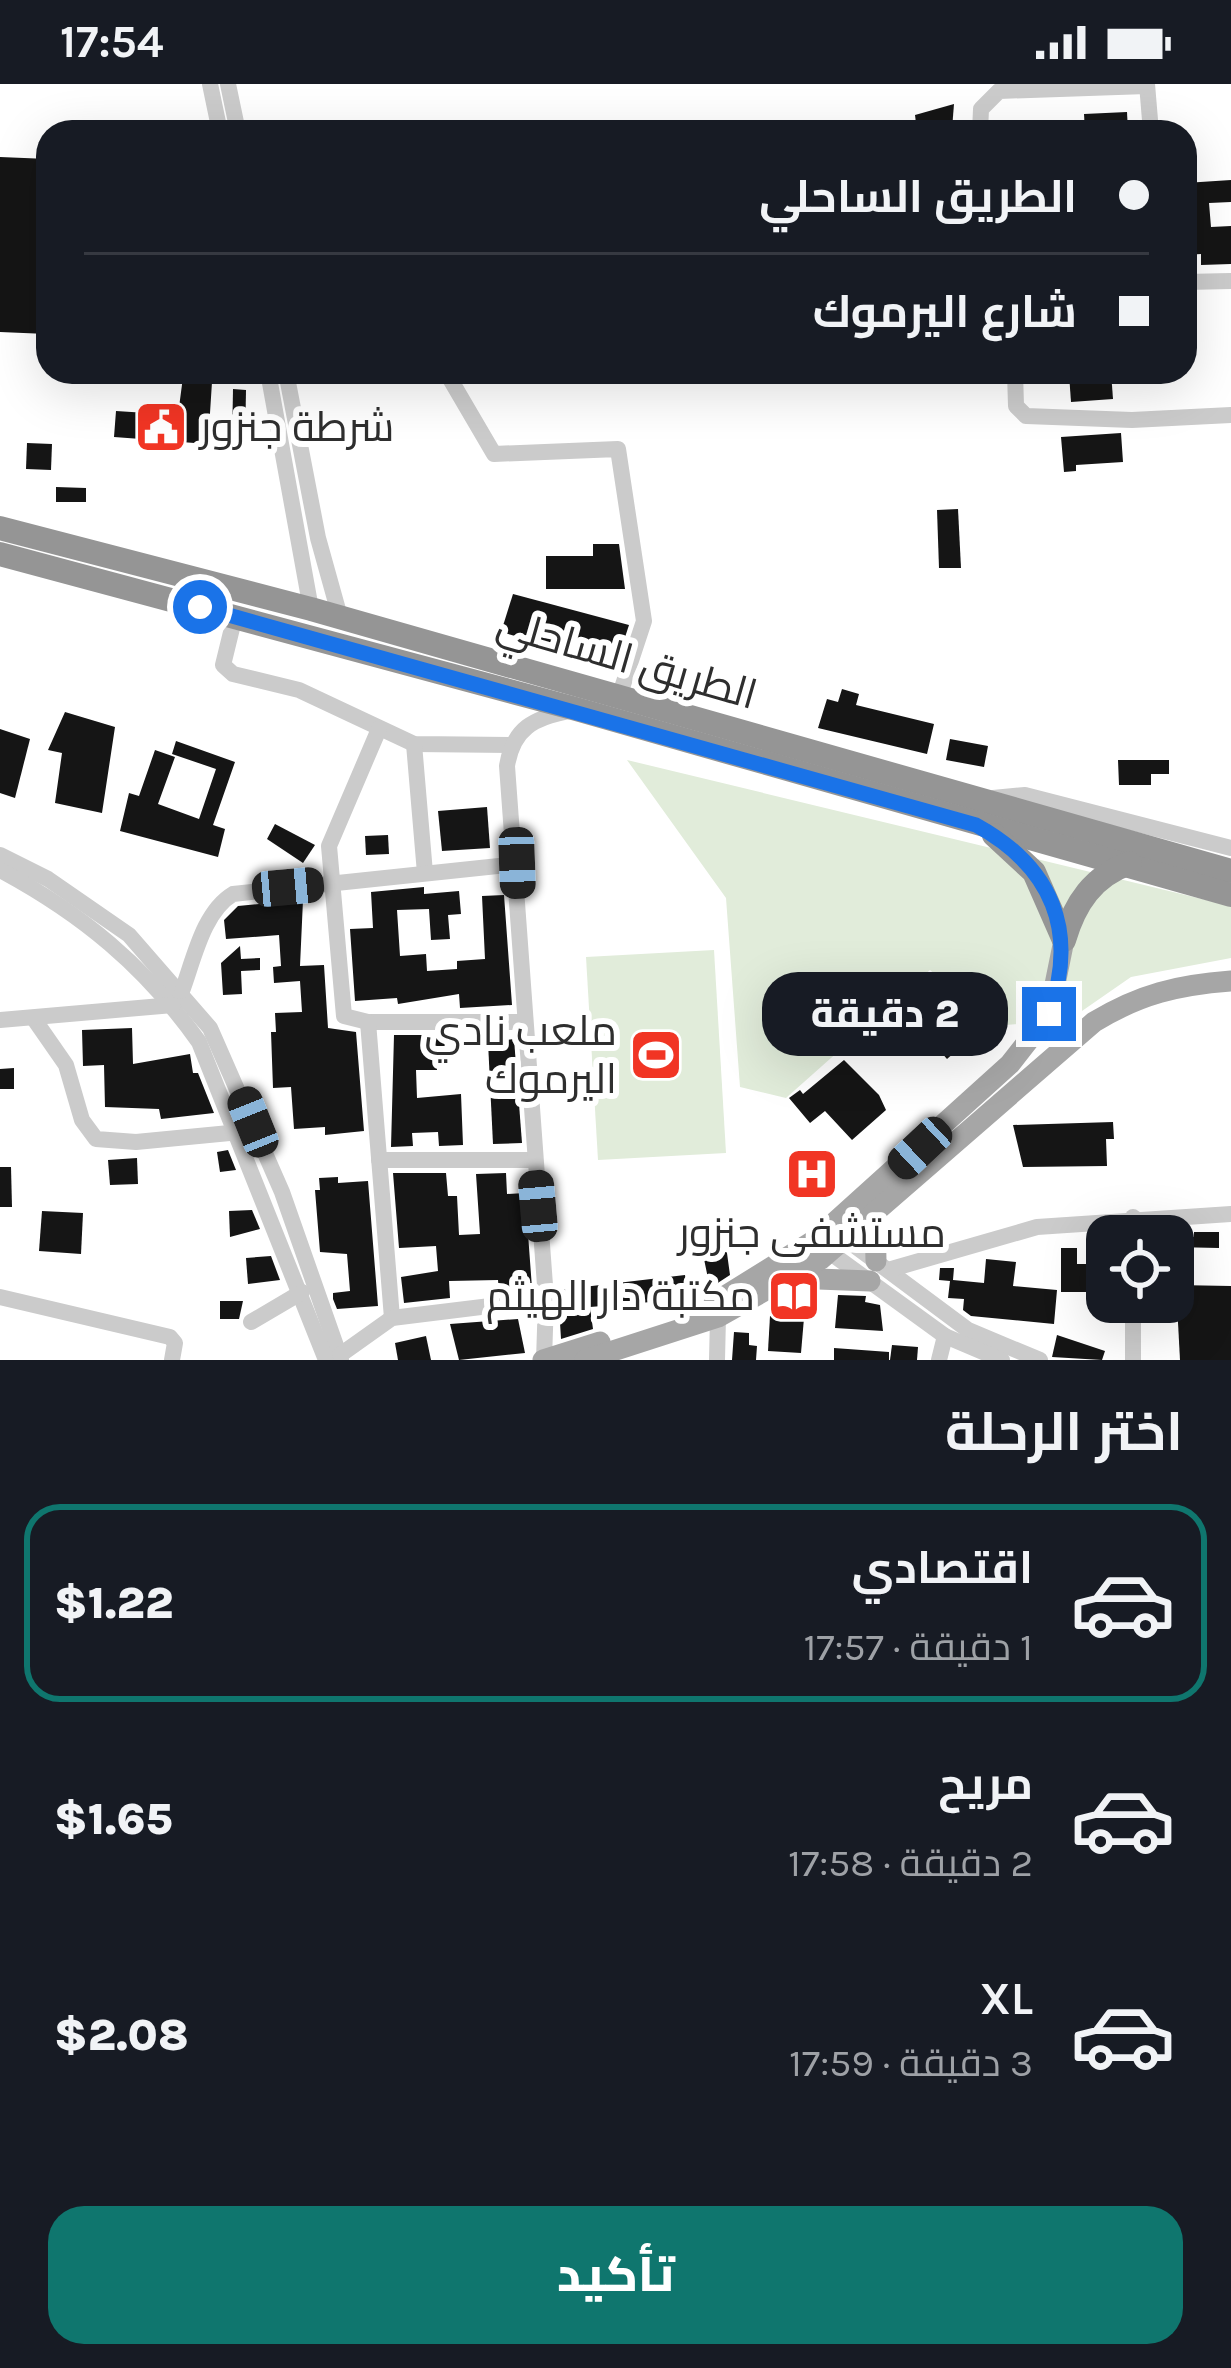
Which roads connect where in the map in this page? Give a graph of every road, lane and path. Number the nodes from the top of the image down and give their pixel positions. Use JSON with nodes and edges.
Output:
{"nodes":[{"id":1,"x":210,"y":84,"type":"edge"},
{"id":2,"x":228,"y":84,"type":"edge"},
{"id":3,"x":1147,"y":85,"type":"edge"},
{"id":4,"x":218,"y":120,"type":"edge"},
{"id":5,"x":236,"y":120,"type":"edge"},
{"id":6,"x":981,"y":120,"type":"edge"},
{"id":7,"x":1150,"y":120,"type":"edge"},
{"id":8,"x":1231,"y":281,"type":"edge"},
{"id":9,"x":1197,"y":282,"type":"edge"},
{"id":10,"x":270,"y":384,"type":"edge"},
{"id":11,"x":288,"y":384,"type":"edge"},
{"id":12,"x":453,"y":384,"type":"edge"},
{"id":13,"x":1015,"y":384,"type":"edge"},
{"id":14,"x":1231,"y":415,"type":"edge"},
{"id":15,"x":0,"y":528,"type":"edge"},
{"id":16,"x":0,"y":554,"type":"edge"},
{"id":17,"x":311,"y":609,"type":"junction"},
{"id":18,"x":235,"y":616,"type":"junction"},
{"id":19,"x":340,"y":617,"type":"junction"},
{"id":20,"x":619,"y":697,"type":"junction"},
{"id":21,"x":576,"y":709,"type":"junction"},
{"id":22,"x":379,"y":730,"type":"junction"},
{"id":23,"x":414,"y":744,"type":"junction"},
{"id":24,"x":511,"y":745,"type":"junction"},
{"id":25,"x":978,"y":813,"type":"junction"},
{"id":26,"x":1231,"y":848,"type":"edge"},
{"id":27,"x":0,"y":855,"type":"edge"},
{"id":28,"x":1180,"y":858,"type":"junction"},
{"id":29,"x":517,"y":863,"type":"junction"},
{"id":30,"x":1123,"y":865,"type":"junction"},
{"id":31,"x":0,"y":870,"type":"edge"},
{"id":32,"x":1231,"y":871,"type":"edge"},
{"id":33,"x":425,"y":873,"type":"junction"},
{"id":34,"x":333,"y":884,"type":"junction"},
{"id":35,"x":1231,"y":895,"type":"edge"},
{"id":36,"x":1064,"y":940,"type":"junction"},
{"id":37,"x":1231,"y":981,"type":"edge"},
{"id":38,"x":177,"y":998,"type":"junction"},
{"id":39,"x":34,"y":1019,"type":"junction"},
{"id":40,"x":0,"y":1020,"type":"edge"},
{"id":41,"x":368,"y":1022,"type":"junction"},
{"id":42,"x":522,"y":1022,"type":"junction"},
{"id":43,"x":239,"y":1132,"type":"junction"},
{"id":44,"x":380,"y":1160,"type":"junction"},
{"id":45,"x":534,"y":1160,"type":"junction"},
{"id":46,"x":875,"y":1213,"type":"junction"},
{"id":47,"x":1231,"y":1214,"type":"edge"},
{"id":48,"x":1194,"y":1219,"type":"edge"},
{"id":49,"x":1086,"y":1227,"type":"edge"},
{"id":50,"x":830,"y":1240,"type":"junction"},
{"id":51,"x":878,"y":1271,"type":"junction"},
{"id":52,"x":791,"y":1278,"type":"junction"},
{"id":53,"x":302,"y":1292,"type":"junction"},
{"id":54,"x":0,"y":1297,"type":"edge"},
{"id":55,"x":546,"y":1299,"type":"junction"},
{"id":56,"x":718,"y":1317,"type":"junction"},
{"id":57,"x":392,"y":1318,"type":"junction"},
{"id":58,"x":251,"y":1322,"type":"dead end"},
{"id":59,"x":1133,"y":1323,"type":"edge"},
{"id":60,"x":945,"y":1336,"type":"junction"},
{"id":61,"x":336,"y":1358,"type":"edge"},
{"id":62,"x":172,"y":1360,"type":"edge"},
{"id":63,"x":543,"y":1360,"type":"edge"},
{"id":64,"x":585,"y":1360,"type":"edge"},
{"id":65,"x":717,"y":1360,"type":"edge"},
{"id":66,"x":939,"y":1360,"type":"edge"},
{"id":67,"x":1002,"y":1360,"type":"edge"},
{"id":68,"x":1040,"y":1360,"type":"edge"},
{"id":69,"x":1133,"y":1360,"type":"edge"}],
"edges":[{"from":1,"to":4,"type":"street"},
{"from":2,"to":5,"type":"street"},
{"from":3,"to":6,"type":"street"},
{"from":3,"to":7,"type":"street"},
{"from":8,"to":9,"type":"street"},
{"from":10,"to":17,"type":"street"},
{"from":11,"to":19,"type":"street"},
{"from":12,"to":20,"type":"street"},
{"from":13,"to":14,"type":"street"},
{"from":15,"to":17,"type":"highway","name":"الطريق الساحلي"},
{"from":16,"to":18,"type":"highway","name":"الطريق الساحلي"},
{"from":17,"to":19,"type":"highway","name":"الطريق الساحلي"},
{"from":18,"to":21,"type":"highway","name":"الطريق الساحلي"},
{"from":18,"to":22,"type":"street"},
{"from":19,"to":20,"type":"highway","name":"الطريق الساحلي"},
{"from":20,"to":25,"type":"highway","name":"الطريق الساحلي"},
{"from":21,"to":24,"type":"street"},
{"from":21,"to":25,"type":"highway","name":"الطريق الساحلي"},
{"from":22,"to":23,"type":"street"},
{"from":22,"to":34,"type":"street"},
{"from":23,"to":24,"type":"street"},
{"from":23,"to":33,"type":"street"},
{"from":24,"to":29,"type":"street"},
{"from":25,"to":26,"type":"street"},
{"from":25,"to":28,"type":"highway","name":"الطريق الساحلي"},
{"from":25,"to":30,"type":"highway","name":"الطريق الساحلي"},
{"from":25,"to":36,"type":"highway"},
{"from":27,"to":38,"type":"street"},
{"from":28,"to":30,"type":"highway"},
{"from":28,"to":32,"type":"highway","name":"الطريق الساحلي"},
{"from":29,"to":33,"type":"street"},
{"from":29,"to":42,"type":"street"},
{"from":30,"to":35,"type":"highway","name":"الطريق الساحلي"},
{"from":30,"to":36,"type":"highway"},
{"from":31,"to":38,"type":"street"},
{"from":33,"to":34,"type":"street"},
{"from":34,"to":38,"type":"street"},
{"from":34,"to":41,"type":"street"},
{"from":36,"to":50,"type":"main road"},
{"from":37,"to":46,"type":"main road"},
{"from":38,"to":39,"type":"street"},
{"from":38,"to":43,"type":"street"},
{"from":38,"to":61,"type":"street"},
{"from":39,"to":40,"type":"street"},
{"from":39,"to":43,"type":"street"},
{"from":41,"to":42,"type":"street"},
{"from":41,"to":44,"type":"street"},
{"from":42,"to":45,"type":"street"},
{"from":43,"to":53,"type":"street"},
{"from":44,"to":45,"type":"street"},
{"from":44,"to":57,"type":"street"},
{"from":45,"to":55,"type":"street"},
{"from":46,"to":50,"type":"main road"},
{"from":46,"to":51,"type":"main road"},
{"from":47,"to":48,"type":"street"},
{"from":49,"to":51,"type":"street"},
{"from":50,"to":51,"type":"street"},
{"from":50,"to":52,"type":"main road"},
{"from":50,"to":63,"type":"main road"},
{"from":51,"to":52,"type":"main road"},
{"from":51,"to":60,"type":"street"},
{"from":51,"to":68,"type":"street"},
{"from":52,"to":56,"type":"main road"},
{"from":53,"to":58,"type":"street"},
{"from":53,"to":61,"type":"street"},
{"from":54,"to":62,"type":"street"},
{"from":55,"to":57,"type":"street"},
{"from":55,"to":63,"type":"street"},
{"from":56,"to":64,"type":"main road"},
{"from":56,"to":65,"type":"street"},
{"from":57,"to":61,"type":"street"},
{"from":59,"to":69,"type":"street"},
{"from":60,"to":66,"type":"street"},
{"from":60,"to":67,"type":"street"}]}
